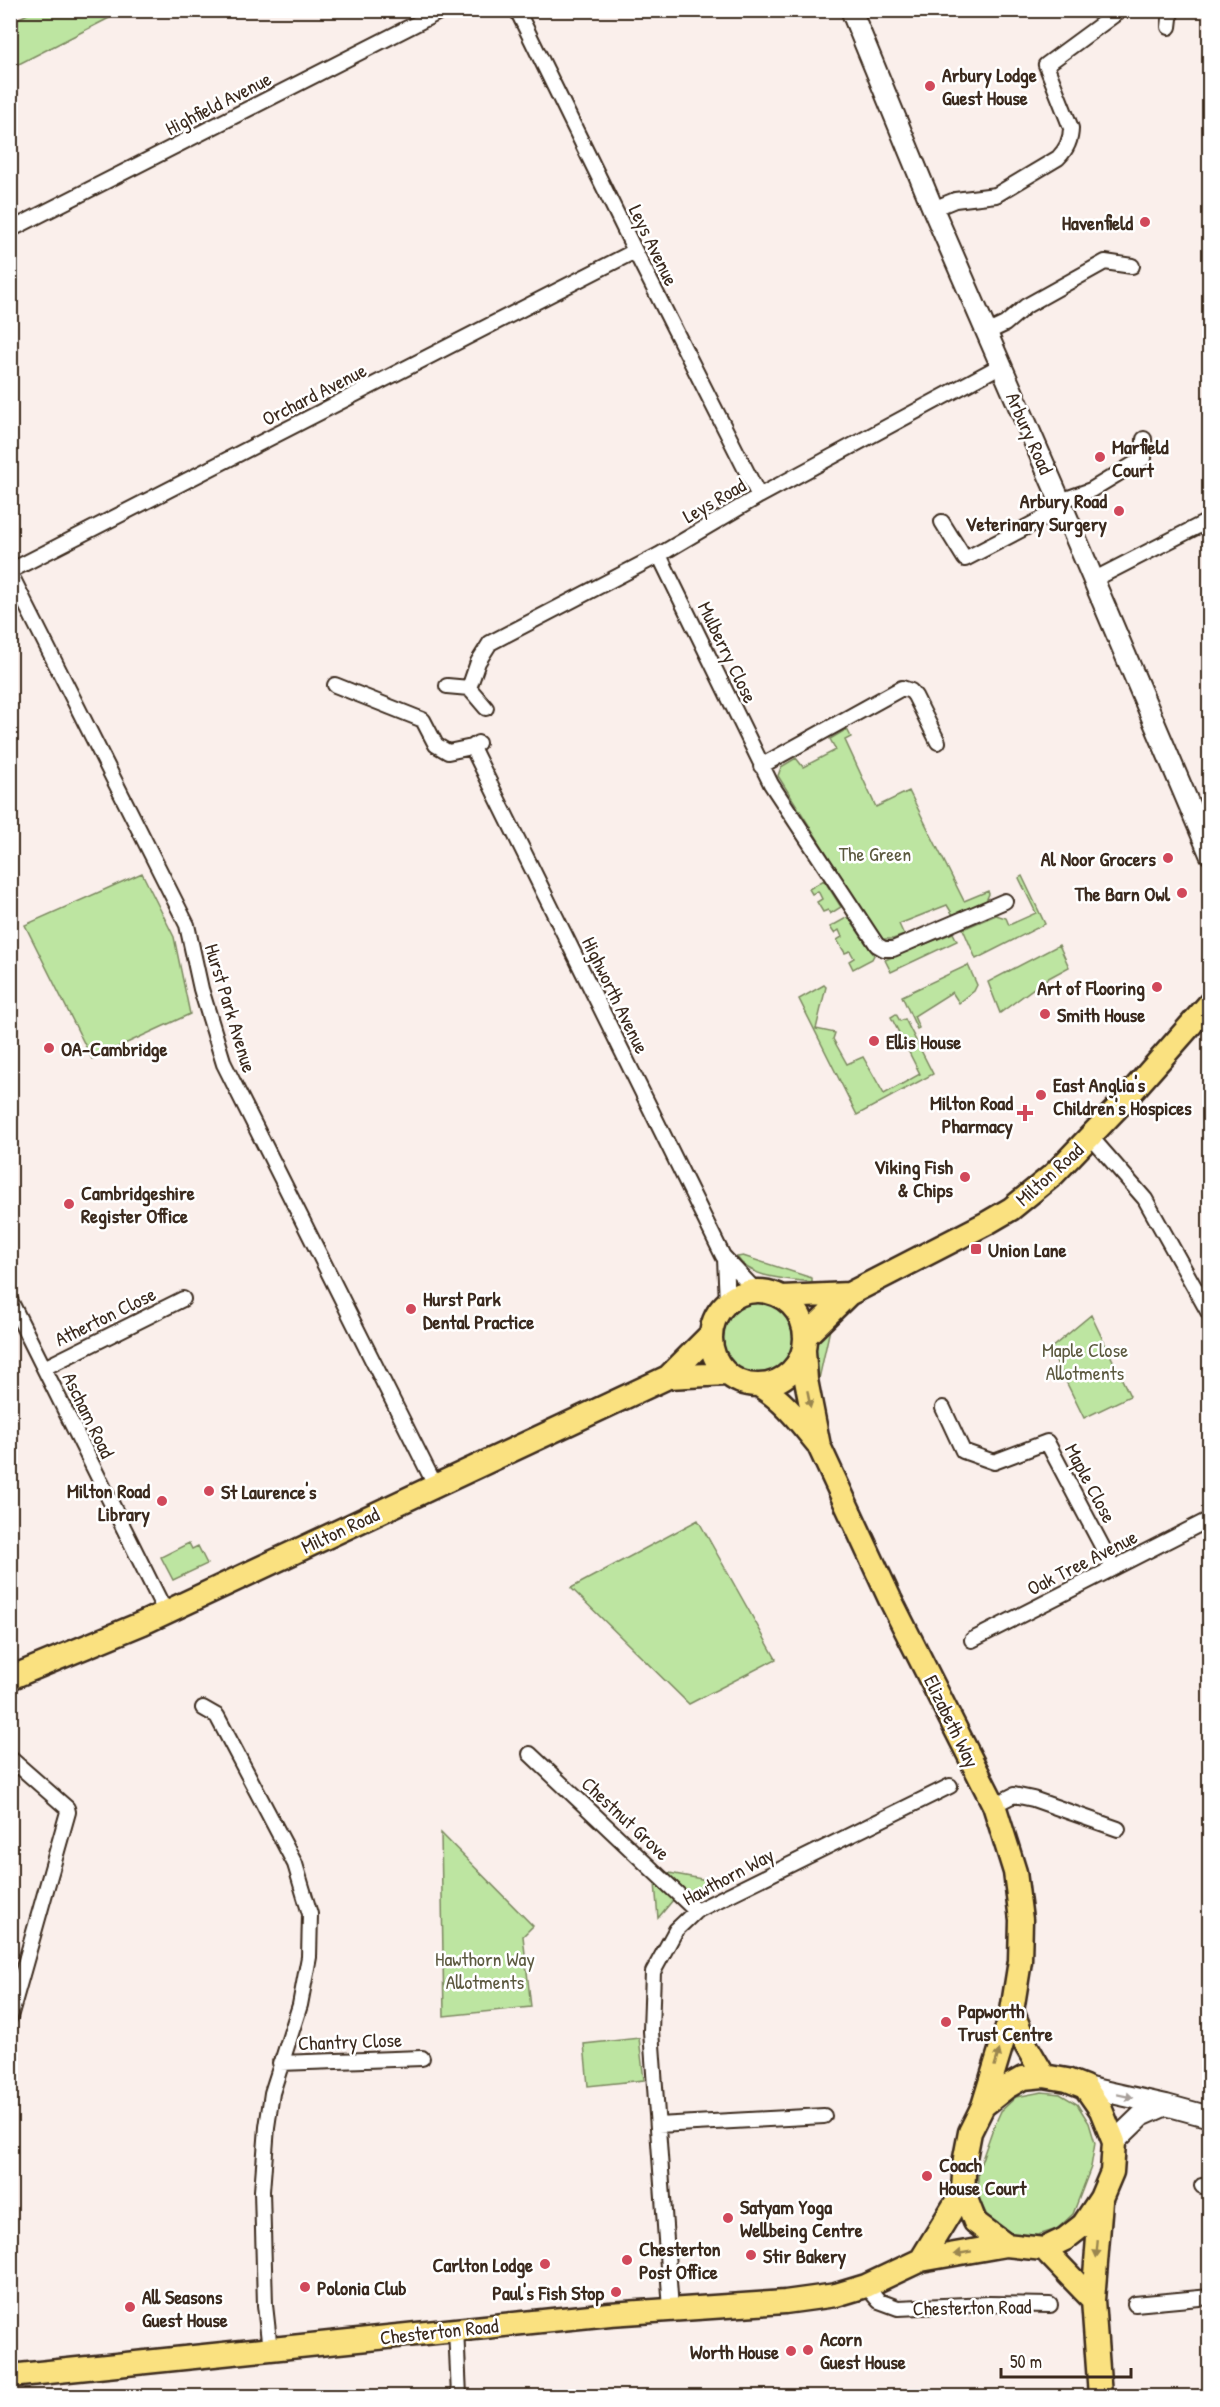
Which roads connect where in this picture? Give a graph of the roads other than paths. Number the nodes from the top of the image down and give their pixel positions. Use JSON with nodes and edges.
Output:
{"nodes":[{"id":1,"x":443,"y":10,"type":"edge"},
{"id":2,"x":518,"y":10,"type":"edge"},
{"id":3,"x":851,"y":10,"type":"edge"},
{"id":4,"x":1171,"y":10,"type":"edge"},
{"id":5,"x":1114,"y":15,"type":"dead end"},
{"id":6,"x":1169,"y":27,"type":"dead end"},
{"id":7,"x":933,"y":209,"type":"junction"},
{"id":8,"x":10,"y":230,"type":"edge"},
{"id":9,"x":635,"y":251,"type":"junction"},
{"id":10,"x":1132,"y":266,"type":"dead end"},
{"id":11,"x":986,"y":333,"type":"junction"},
{"id":12,"x":1000,"y":366,"type":"junction"},
{"id":13,"x":1144,"y":439,"type":"dead end"},
{"id":14,"x":759,"y":496,"type":"junction"},
{"id":15,"x":1062,"y":505,"type":"junction"},
{"id":16,"x":1209,"y":520,"type":"edge"},
{"id":17,"x":942,"y":522,"type":"dead end"},
{"id":18,"x":659,"y":555,"type":"junction"},
{"id":19,"x":10,"y":572,"type":"edge"},
{"id":20,"x":1093,"y":580,"type":"junction"},
{"id":21,"x":335,"y":685,"type":"dead end"},
{"id":22,"x":447,"y":686,"type":"dead end"},
{"id":23,"x":470,"y":688,"type":"junction"},
{"id":24,"x":486,"y":708,"type":"dead end"},
{"id":25,"x":938,"y":742,"type":"dead end"},
{"id":26,"x":761,"y":766,"type":"junction"},
{"id":27,"x":1209,"y":854,"type":"edge"},
{"id":28,"x":1005,"y":901,"type":"dead end"},
{"id":29,"x":1209,"y":1003,"type":"edge"},
{"id":30,"x":1090,"y":1137,"type":"junction"},
{"id":31,"x":725,"y":1259,"type":"junction"},
{"id":32,"x":756,"y":1291,"type":"junction"},
{"id":33,"x":849,"y":1294,"type":"junction"},
{"id":34,"x":782,"y":1297,"type":"junction"},
{"id":35,"x":183,"y":1299,"type":"dead end"},
{"id":36,"x":10,"y":1300,"type":"edge"},
{"id":37,"x":727,"y":1302,"type":"junction"},
{"id":38,"x":1209,"y":1315,"type":"edge"},
{"id":39,"x":711,"y":1334,"type":"junction"},
{"id":40,"x":805,"y":1343,"type":"junction"},
{"id":41,"x":44,"y":1368,"type":"junction"},
{"id":42,"x":727,"y":1374,"type":"junction"},
{"id":43,"x":668,"y":1377,"type":"junction"},
{"id":44,"x":760,"y":1386,"type":"junction"},
{"id":45,"x":944,"y":1408,"type":"dead end"},
{"id":46,"x":819,"y":1446,"type":"junction"},
{"id":47,"x":435,"y":1485,"type":"junction"},
{"id":48,"x":1209,"y":1519,"type":"edge"},
{"id":49,"x":1113,"y":1567,"type":"junction"},
{"id":50,"x":166,"y":1612,"type":"junction"},
{"id":51,"x":972,"y":1640,"type":"dead end"},
{"id":52,"x":10,"y":1678,"type":"edge"},
{"id":53,"x":204,"y":1708,"type":"dead end"},
{"id":54,"x":530,"y":1754,"type":"dead end"},
{"id":55,"x":10,"y":1758,"type":"edge"},
{"id":56,"x":951,"y":1786,"type":"dead end"},
{"id":57,"x":994,"y":1805,"type":"junction"},
{"id":58,"x":1118,"y":1829,"type":"dead end"},
{"id":59,"x":696,"y":1911,"type":"junction"},
{"id":60,"x":1012,"y":2011,"type":"junction"},
{"id":61,"x":10,"y":2017,"type":"edge"},
{"id":62,"x":422,"y":2058,"type":"dead end"},
{"id":63,"x":280,"y":2063,"type":"junction"},
{"id":64,"x":1044,"y":2076,"type":"junction"},
{"id":65,"x":1085,"y":2087,"type":"junction"},
{"id":66,"x":1166,"y":2105,"type":"junction"},
{"id":67,"x":983,"y":2106,"type":"junction"},
{"id":68,"x":825,"y":2116,"type":"dead end"},
{"id":69,"x":1209,"y":2117,"type":"edge"},
{"id":70,"x":658,"y":2126,"type":"junction"},
{"id":71,"x":1114,"y":2142,"type":"junction"},
{"id":72,"x":963,"y":2191,"type":"junction"},
{"id":73,"x":1101,"y":2198,"type":"junction"},
{"id":74,"x":1006,"y":2245,"type":"junction"},
{"id":75,"x":1044,"y":2249,"type":"junction"},
{"id":76,"x":921,"y":2260,"type":"junction"},
{"id":77,"x":867,"y":2286,"type":"junction"},
{"id":78,"x":1209,"y":2297,"type":"edge"},
{"id":79,"x":1093,"y":2300,"type":"junction"},
{"id":80,"x":1135,"y":2304,"type":"dead end"},
{"id":81,"x":1050,"y":2305,"type":"dead end"},
{"id":82,"x":671,"y":2309,"type":"junction"},
{"id":83,"x":456,"y":2328,"type":"junction"},
{"id":84,"x":270,"y":2350,"type":"junction"},
{"id":85,"x":10,"y":2376,"type":"edge"},
{"id":86,"x":459,"y":2397,"type":"edge"},
{"id":87,"x":1100,"y":2397,"type":"edge"}],
"edges":[{"from":1,"to":8,"type":"street","name":"Highfield Avenue"},
{"from":2,"to":9,"type":"street","name":"Leys Avenue"},
{"from":3,"to":7,"type":"street","name":"Arbury Road"},
{"from":4,"to":6,"type":"street"},
{"from":5,"to":7,"type":"street"},
{"from":7,"to":11,"type":"street","name":"Arbury Road"},
{"from":9,"to":14,"type":"street","name":"Leys Avenue"},
{"from":9,"to":19,"type":"street","name":"Orchard Avenue"},
{"from":10,"to":11,"type":"street"},
{"from":11,"to":12,"type":"street","name":"Arbury Road"},
{"from":12,"to":14,"type":"street","name":"Leys Road"},
{"from":12,"to":15,"type":"street","name":"Arbury Road"},
{"from":13,"to":15,"type":"street"},
{"from":14,"to":18,"type":"street","name":"Leys Road"},
{"from":15,"to":17,"type":"street"},
{"from":15,"to":20,"type":"street","name":"Arbury Road"},
{"from":16,"to":20,"type":"street"},
{"from":18,"to":23,"type":"street","name":"Leys Road"},
{"from":18,"to":26,"type":"street","name":"Mulberry Close"},
{"from":19,"to":47,"type":"street","name":"Hurst Park Avenue"},
{"from":20,"to":27,"type":"street","name":"Arbury Road"},
{"from":21,"to":31,"type":"street","name":"Highworth Avenue"},
{"from":22,"to":23,"type":"street"},
{"from":23,"to":24,"type":"street"},
{"from":25,"to":26,"type":"street"},
{"from":26,"to":28,"type":"street","name":"Mulberry Close"},
{"from":29,"to":30,"type":"main road","name":"Milton Road"},
{"from":30,"to":33,"type":"main road","name":"Milton Road"},
{"from":30,"to":38,"type":"street"},
{"from":31,"to":32,"type":"street","name":"Highworth Avenue"},
{"from":31,"to":37,"type":"street","name":"Highworth Avenue"},
{"from":32,"to":34,"type":"main road"},
{"from":32,"to":37,"type":"main road"},
{"from":33,"to":34,"type":"main road","name":"Milton Road"},
{"from":33,"to":40,"type":"main road","name":"Milton Road"},
{"from":34,"to":40,"type":"main road"},
{"from":35,"to":41,"type":"street","name":"Atherton Close"},
{"from":36,"to":41,"type":"street","name":"Ascham Road"},
{"from":37,"to":39,"type":"main road"},
{"from":39,"to":42,"type":"main road"},
{"from":39,"to":43,"type":"main road","name":"Milton Road"},
{"from":40,"to":44,"type":"main road"},
{"from":40,"to":46,"type":"main road","name":"Elizabeth Way","one_way":true},
{"from":41,"to":50,"type":"street","name":"Ascham Road"},
{"from":42,"to":43,"type":"main road","name":"Milton Road"},
{"from":42,"to":44,"type":"main road"},
{"from":43,"to":47,"type":"main road","name":"Milton Road"},
{"from":44,"to":46,"type":"main road","name":"Elizabeth Way"},
{"from":45,"to":49,"type":"street","name":"Maple Close"},
{"from":46,"to":57,"type":"main road","name":"Elizabeth Way"},
{"from":47,"to":50,"type":"main road","name":"Milton Road"},
{"from":48,"to":49,"type":"street","name":"Oak Tree Avenue"},
{"from":49,"to":51,"type":"street","name":"Oak Tree Avenue"},
{"from":50,"to":52,"type":"main road","name":"Milton Road"},
{"from":53,"to":63,"type":"street"},
{"from":54,"to":59,"type":"street","name":"Chestnut Grove"},
{"from":55,"to":61,"type":"street"},
{"from":56,"to":59,"type":"street","name":"Hawthorn Way"},
{"from":57,"to":58,"type":"street"},
{"from":57,"to":60,"type":"main road","name":"Elizabeth Way"},
{"from":59,"to":70,"type":"street","name":"Hawthorn Way"},
{"from":60,"to":64,"type":"main road"},
{"from":67,"to":60,"type":"main road","name":"Elizabeth Way","one_way":true},
{"from":62,"to":63,"type":"street","name":"Chantry Close"},
{"from":63,"to":84,"type":"street"},
{"from":64,"to":65,"type":"main road"},
{"from":64,"to":67,"type":"main road"},
{"from":65,"to":66,"type":"street","one_way":true},
{"from":65,"to":71,"type":"main road"},
{"from":66,"to":69,"type":"street"},
{"from":66,"to":71,"type":"street"},
{"from":67,"to":72,"type":"main road"},
{"from":68,"to":70,"type":"street"},
{"from":70,"to":82,"type":"street","name":"Hawthorn Way"},
{"from":71,"to":73,"type":"main road"},
{"from":72,"to":74,"type":"main road"},
{"from":72,"to":76,"type":"main road"},
{"from":73,"to":75,"type":"main road"},
{"from":73,"to":79,"type":"main road","one_way":true},
{"from":74,"to":75,"type":"main road"},
{"from":74,"to":76,"type":"main road","name":"Chesterton Road","one_way":true},
{"from":75,"to":79,"type":"main road"},
{"from":76,"to":77,"type":"main road","name":"Chesterton Road"},
{"from":77,"to":81,"type":"street","name":"Chesterton Road"},
{"from":77,"to":82,"type":"main road","name":"Chesterton Road"},
{"from":78,"to":80,"type":"street"},
{"from":79,"to":87,"type":"main road"},
{"from":82,"to":83,"type":"main road","name":"Chesterton Road"},
{"from":83,"to":84,"type":"main road","name":"Chesterton Road"},
{"from":83,"to":86,"type":"street"},
{"from":84,"to":85,"type":"main road","name":"Chesterton Road"}]}
